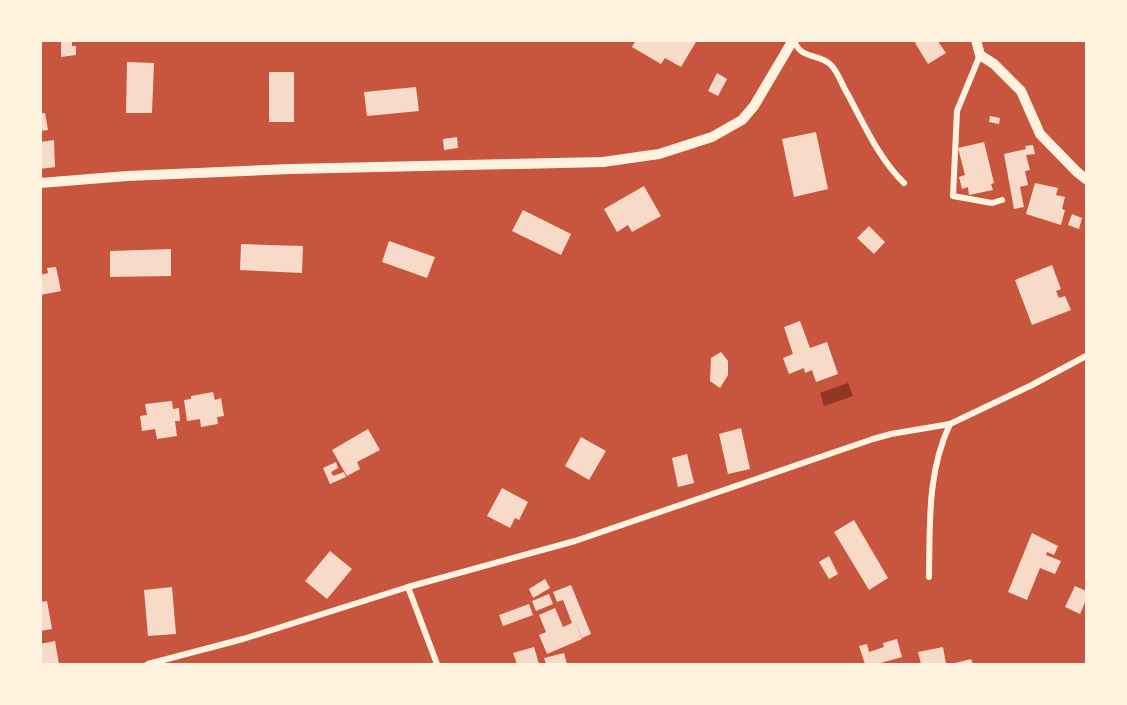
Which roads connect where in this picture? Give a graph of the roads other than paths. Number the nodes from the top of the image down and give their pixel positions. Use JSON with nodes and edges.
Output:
{"nodes":[{"id":1,"x":793,"y":40,"type":"edge"},
{"id":2,"x":976,"y":40,"type":"edge"},
{"id":3,"x":980,"y":56,"type":"junction"},
{"id":4,"x":1086,"y":179,"type":"edge"},
{"id":5,"x":40,"y":183,"type":"edge"},
{"id":6,"x":904,"y":183,"type":"dead end"},
{"id":7,"x":1002,"y":200,"type":"dead end"},
{"id":8,"x":1086,"y":356,"type":"edge"},
{"id":9,"x":950,"y":424,"type":"junction"},
{"id":10,"x":929,"y":577,"type":"dead end"},
{"id":11,"x":408,"y":587,"type":"junction"},
{"id":12,"x":148,"y":664,"type":"edge"},
{"id":13,"x":437,"y":664,"type":"edge"}],
"edges":[{"from":1,"to":5,"type":"street"},
{"from":1,"to":6,"type":"street"},
{"from":2,"to":3,"type":"street"},
{"from":3,"to":4,"type":"street"},
{"from":3,"to":7,"type":"street"},
{"from":8,"to":9,"type":"street"},
{"from":9,"to":10,"type":"street"},
{"from":9,"to":11,"type":"street"},
{"from":11,"to":12,"type":"street"},
{"from":11,"to":13,"type":"street"}]}
